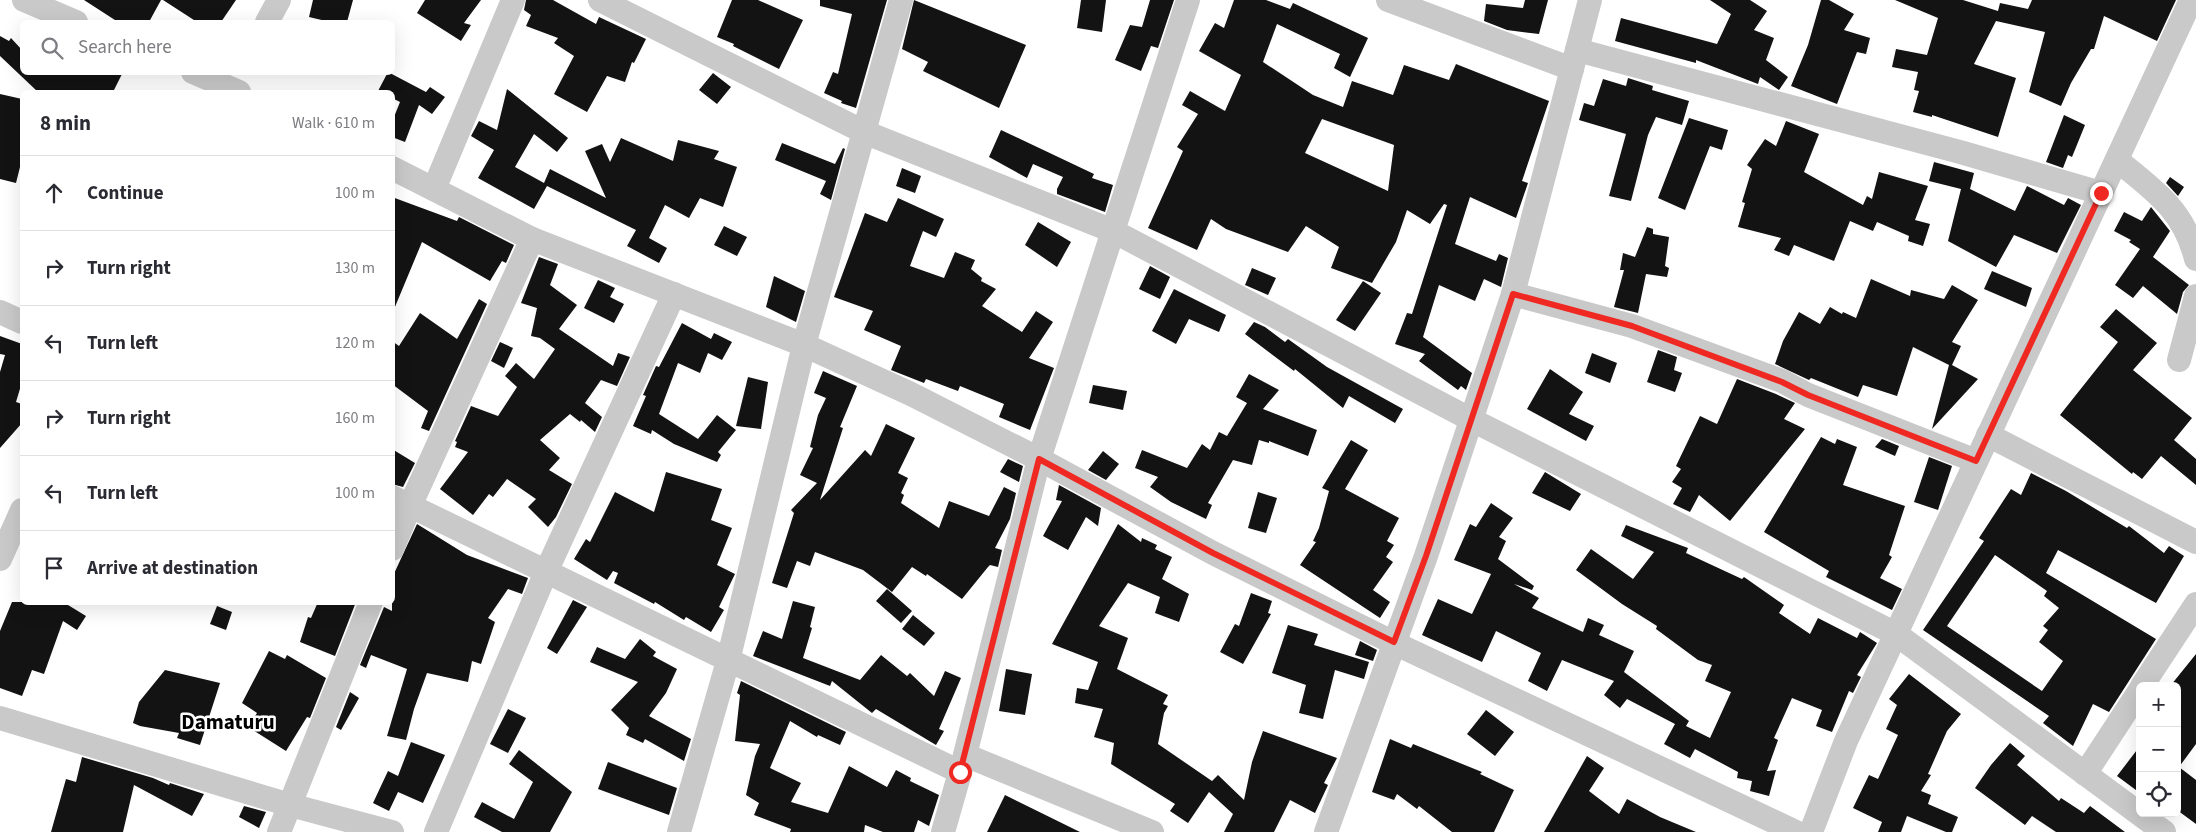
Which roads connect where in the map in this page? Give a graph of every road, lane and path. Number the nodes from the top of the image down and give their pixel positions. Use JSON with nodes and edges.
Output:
{"nodes":[{"id":1,"x":24,"y":0,"type":"edge"},
{"id":2,"x":279,"y":0,"type":"edge"},
{"id":3,"x":513,"y":0,"type":"edge"},
{"id":4,"x":600,"y":0,"type":"edge"},
{"id":5,"x":902,"y":0,"type":"edge"},
{"id":6,"x":1188,"y":0,"type":"edge"},
{"id":7,"x":1388,"y":0,"type":"edge"},
{"id":8,"x":1590,"y":0,"type":"edge"},
{"id":9,"x":2191,"y":0,"type":"edge"},
{"id":10,"x":71,"y":20,"type":"edge"},
{"id":11,"x":268,"y":20,"type":"edge"},
{"id":12,"x":1574,"y":59,"type":"junction"},
{"id":13,"x":202,"y":75,"type":"edge"},
{"id":14,"x":234,"y":86,"type":"edge"},
{"id":15,"x":864,"y":132,"type":"junction"},
{"id":16,"x":2116,"y":160,"type":"junction"},
{"id":17,"x":395,"y":170,"type":"edge"},
{"id":18,"x":434,"y":189,"type":"junction"},
{"id":19,"x":2101,"y":193,"type":"junction"},
{"id":20,"x":1112,"y":231,"type":"junction"},
{"id":21,"x":532,"y":239,"type":"junction"},
{"id":22,"x":2196,"y":259,"type":"edge"},
{"id":23,"x":674,"y":294,"type":"junction"},
{"id":24,"x":1513,"y":294,"type":"junction"},
{"id":25,"x":2196,"y":296,"type":"edge"},
{"id":26,"x":0,"y":312,"type":"edge"},
{"id":27,"x":20,"y":321,"type":"edge"},
{"id":28,"x":804,"y":345,"type":"junction"},
{"id":29,"x":2179,"y":360,"type":"dead end"},
{"id":30,"x":1470,"y":419,"type":"junction"},
{"id":31,"x":1988,"y":435,"type":"junction"},
{"id":32,"x":1039,"y":459,"type":"junction"},
{"id":33,"x":1976,"y":461,"type":"junction"},
{"id":34,"x":401,"y":502,"type":"edge"},
{"id":35,"x":20,"y":514,"type":"edge"},
{"id":36,"x":395,"y":533,"type":"edge"},
{"id":37,"x":2196,"y":542,"type":"edge"},
{"id":38,"x":0,"y":559,"type":"edge"},
{"id":39,"x":546,"y":572,"type":"junction"},
{"id":40,"x":2196,"y":604,"type":"edge"},
{"id":41,"x":370,"y":605,"type":"edge"},
{"id":42,"x":1896,"y":634,"type":"junction"},
{"id":43,"x":1394,"y":642,"type":"junction"},
{"id":44,"x":728,"y":661,"type":"junction"},
{"id":45,"x":2145,"y":682,"type":"edge"},
{"id":46,"x":2136,"y":696,"type":"edge"},
{"id":47,"x":0,"y":718,"type":"edge"},
{"id":48,"x":963,"y":764,"type":"junction"},
{"id":49,"x":2085,"y":774,"type":"junction"},
{"id":50,"x":290,"y":805,"type":"junction"},
{"id":51,"x":279,"y":832,"type":"edge"},
{"id":52,"x":392,"y":832,"type":"edge"},
{"id":53,"x":436,"y":832,"type":"edge"},
{"id":54,"x":678,"y":832,"type":"edge"},
{"id":55,"x":943,"y":832,"type":"edge"},
{"id":56,"x":1152,"y":832,"type":"edge"},
{"id":57,"x":1326,"y":832,"type":"edge"},
{"id":58,"x":1796,"y":832,"type":"edge"},
{"id":59,"x":1811,"y":832,"type":"edge"},
{"id":60,"x":2164,"y":832,"type":"edge"}],
"edges":[{"from":1,"to":10,"type":"street"},
{"from":2,"to":11,"type":"street"},
{"from":3,"to":18,"type":"street"},
{"from":4,"to":15,"type":"street"},
{"from":5,"to":15,"type":"street"},
{"from":6,"to":20,"type":"street"},
{"from":7,"to":12,"type":"street"},
{"from":8,"to":12,"type":"street"},
{"from":9,"to":16,"type":"street"},
{"from":12,"to":19,"type":"street"},
{"from":12,"to":24,"type":"street"},
{"from":13,"to":14,"type":"street"},
{"from":15,"to":20,"type":"street"},
{"from":15,"to":28,"type":"street"},
{"from":16,"to":19,"type":"street"},
{"from":16,"to":22,"type":"street"},
{"from":17,"to":18,"type":"street"},
{"from":18,"to":21,"type":"street"},
{"from":19,"to":31,"type":"street"},
{"from":20,"to":30,"type":"street"},
{"from":20,"to":32,"type":"street"},
{"from":21,"to":23,"type":"street"},
{"from":21,"to":34,"type":"street"},
{"from":23,"to":28,"type":"street"},
{"from":23,"to":39,"type":"street"},
{"from":24,"to":30,"type":"street"},
{"from":24,"to":33,"type":"street"},
{"from":25,"to":29,"type":"street"},
{"from":26,"to":27,"type":"street"},
{"from":28,"to":32,"type":"street"},
{"from":28,"to":44,"type":"street"},
{"from":30,"to":42,"type":"street"},
{"from":30,"to":43,"type":"street"},
{"from":31,"to":33,"type":"street"},
{"from":31,"to":37,"type":"street"},
{"from":32,"to":43,"type":"street"},
{"from":32,"to":48,"type":"street"},
{"from":33,"to":42,"type":"street"},
{"from":34,"to":36,"type":"street"},
{"from":34,"to":39,"type":"street"},
{"from":35,"to":38,"type":"street"},
{"from":39,"to":44,"type":"street"},
{"from":39,"to":53,"type":"street"},
{"from":40,"to":45,"type":"street"},
{"from":41,"to":50,"type":"street"},
{"from":42,"to":49,"type":"street"},
{"from":42,"to":59,"type":"street"},
{"from":43,"to":57,"type":"street"},
{"from":43,"to":58,"type":"street"},
{"from":44,"to":48,"type":"street"},
{"from":44,"to":54,"type":"street"},
{"from":46,"to":49,"type":"street"},
{"from":47,"to":50,"type":"street"},
{"from":48,"to":55,"type":"street"},
{"from":48,"to":56,"type":"street"},
{"from":49,"to":60,"type":"street"},
{"from":50,"to":51,"type":"street"},
{"from":50,"to":52,"type":"street"}]}
